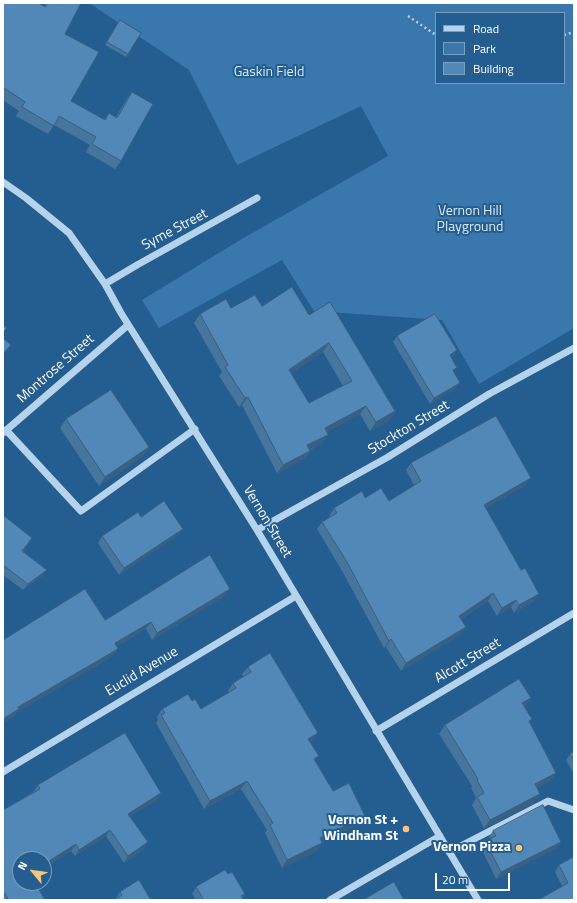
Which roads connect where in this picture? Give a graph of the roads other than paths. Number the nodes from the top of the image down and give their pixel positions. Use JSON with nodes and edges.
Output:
{"nodes":[{"id":1,"x":3,"y":182,"type":"edge"},
{"id":2,"x":257,"y":198,"type":"dead end"},
{"id":3,"x":105,"y":284,"type":"junction"},
{"id":4,"x":128,"y":325,"type":"junction"},
{"id":5,"x":574,"y":348,"type":"edge"},
{"id":6,"x":195,"y":429,"type":"junction"},
{"id":7,"x":5,"y":432,"type":"edge"},
{"id":8,"x":257,"y":530,"type":"junction"},
{"id":9,"x":296,"y":596,"type":"junction"},
{"id":10,"x":574,"y":613,"type":"edge"},
{"id":11,"x":376,"y":731,"type":"junction"},
{"id":12,"x":3,"y":772,"type":"edge"},
{"id":13,"x":574,"y":810,"type":"edge"},
{"id":14,"x":440,"y":836,"type":"junction"},
{"id":15,"x":449,"y":852,"type":"junction"},
{"id":16,"x":330,"y":900,"type":"edge"},
{"id":17,"x":478,"y":900,"type":"edge"}],
"edges":[{"from":1,"to":3,"type":"street","name":"Vernon Street"},
{"from":2,"to":3,"type":"street","name":"Syme Street"},
{"from":3,"to":4,"type":"street","name":"Vernon Street"},
{"from":4,"to":6,"type":"street","name":"Vernon Street"},
{"from":4,"to":7,"type":"street","name":"Montrose Street"},
{"from":5,"to":8,"type":"street","name":"Stockton Street"},
{"from":6,"to":7,"type":"street"},
{"from":6,"to":8,"type":"street","name":"Vernon Street"},
{"from":8,"to":9,"type":"street","name":"Vernon Street"},
{"from":9,"to":11,"type":"street","name":"Vernon Street"},
{"from":9,"to":12,"type":"street","name":"Euclid Avenue"},
{"from":10,"to":11,"type":"street","name":"Alcott Street"},
{"from":11,"to":14,"type":"street","name":"Vernon Street"},
{"from":13,"to":15,"type":"street"},
{"from":14,"to":15,"type":"street","name":"Vernon Street"},
{"from":14,"to":16,"type":"street"},
{"from":15,"to":17,"type":"street","name":"Vernon Street"}]}
